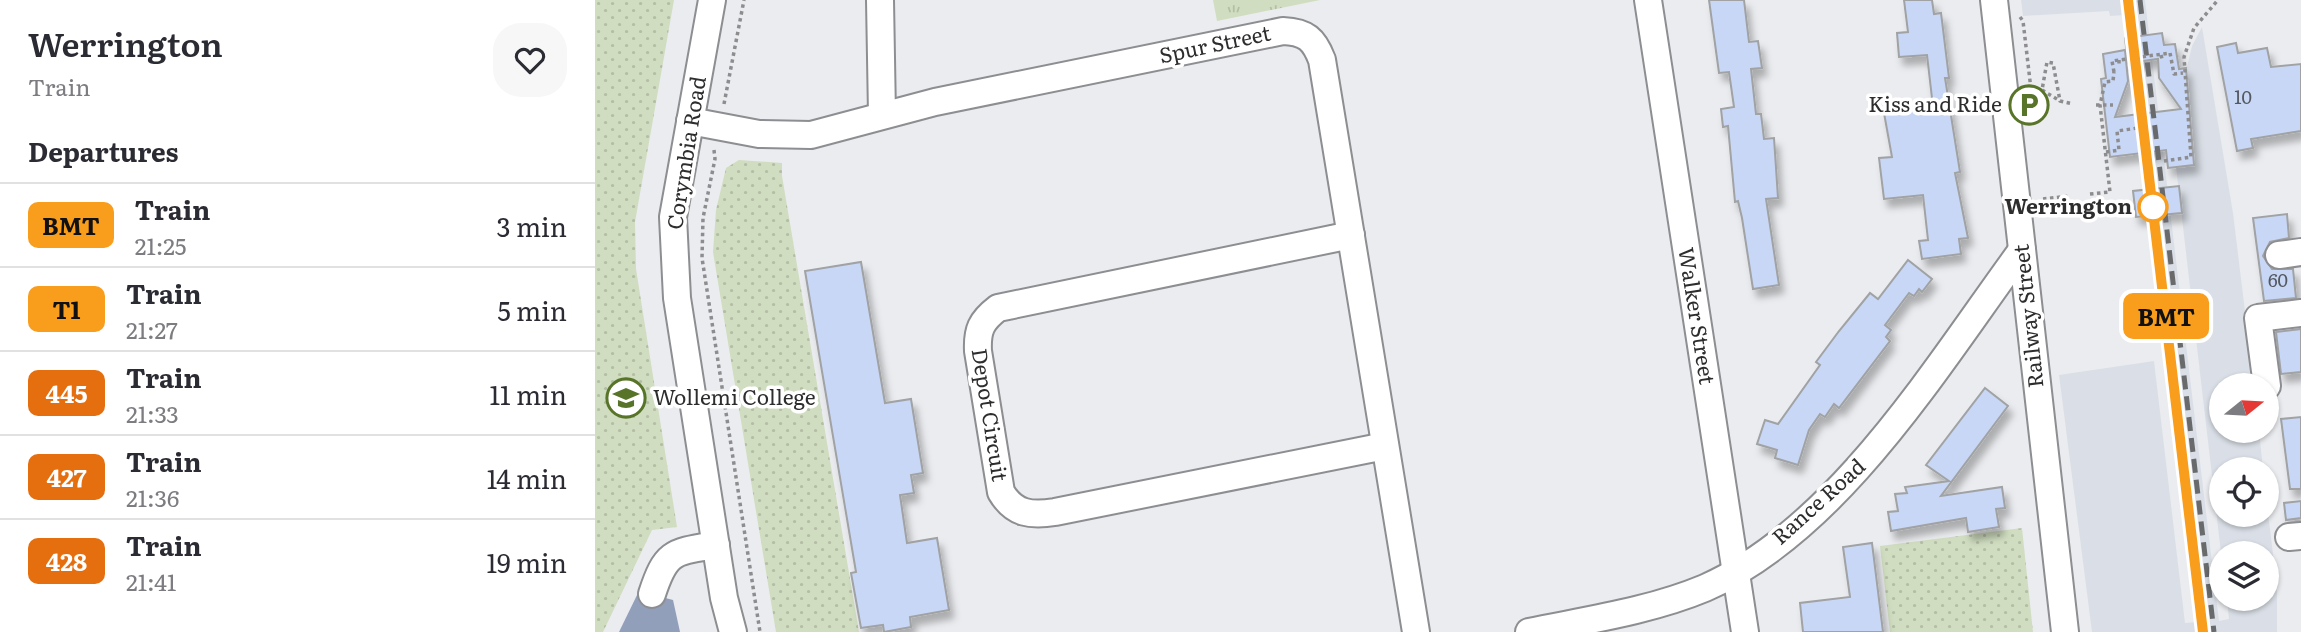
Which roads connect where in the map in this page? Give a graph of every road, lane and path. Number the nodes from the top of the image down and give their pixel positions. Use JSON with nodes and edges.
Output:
{"nodes":[{"id":1,"x":712,"y":0,"type":"edge"},
{"id":2,"x":744,"y":0,"type":"edge"},
{"id":3,"x":880,"y":0,"type":"edge"},
{"id":4,"x":1649,"y":0,"type":"edge"},
{"id":5,"x":1994,"y":0,"type":"edge"},
{"id":6,"x":2218,"y":0,"type":"edge"},
{"id":7,"x":2023,"y":21,"type":"dead end"},
{"id":8,"x":2183,"y":73,"type":"junction"},
{"id":9,"x":2042,"y":90,"type":"junction"},
{"id":10,"x":2031,"y":91,"type":"junction"},
{"id":11,"x":2060,"y":101,"type":"junction"},
{"id":12,"x":2073,"y":104,"type":"dead end"},
{"id":13,"x":724,"y":105,"type":"dead end"},
{"id":14,"x":2098,"y":105,"type":"junction"},
{"id":15,"x":2113,"y":105,"type":"dead end"},
{"id":16,"x":882,"y":115,"type":"junction"},
{"id":17,"x":2034,"y":115,"type":"dead end"},
{"id":18,"x":690,"y":121,"type":"junction"},
{"id":19,"x":2138,"y":128,"type":"dead end"},
{"id":20,"x":714,"y":149,"type":"dead end"},
{"id":21,"x":2106,"y":152,"type":"junction"},
{"id":22,"x":2164,"y":161,"type":"dead end"},
{"id":23,"x":2090,"y":194,"type":"dead end"},
{"id":24,"x":2070,"y":196,"type":"dead end"},
{"id":25,"x":2043,"y":200,"type":"dead end"},
{"id":26,"x":1351,"y":235,"type":"junction"},
{"id":27,"x":2022,"y":250,"type":"junction"},
{"id":28,"x":2301,"y":313,"type":"edge"},
{"id":29,"x":2265,"y":373,"type":"edge"},
{"id":30,"x":1385,"y":446,"type":"junction"},
{"id":31,"x":716,"y":545,"type":"junction"},
{"id":32,"x":1735,"y":572,"type":"junction"},
{"id":33,"x":652,"y":594,"type":"dead end"},
{"id":34,"x":724,"y":598,"type":"junction"},
{"id":35,"x":724,"y":632,"type":"edge"},
{"id":36,"x":733,"y":632,"type":"edge"},
{"id":37,"x":760,"y":632,"type":"edge"},
{"id":38,"x":1416,"y":632,"type":"edge"},
{"id":39,"x":1529,"y":632,"type":"edge"},
{"id":40,"x":1745,"y":632,"type":"edge"},
{"id":41,"x":2065,"y":632,"type":"edge"}],
"edges":[{"from":1,"to":18,"type":"street","name":"Corymbia Road"},
{"from":2,"to":13,"type":"path"},
{"from":3,"to":16,"type":"street"},
{"from":4,"to":32,"type":"street","name":"Walker Street"},
{"from":5,"to":27,"type":"street","name":"Railway Street"},
{"from":6,"to":8,"type":"path"},
{"from":7,"to":10,"type":"path"},
{"from":8,"to":14,"type":"path","bridge":true},
{"from":8,"to":22,"type":"path"},
{"from":9,"to":10,"type":"path"},
{"from":9,"to":11,"type":"path"},
{"from":9,"to":11,"type":"path"},
{"from":10,"to":17,"type":"path"},
{"from":11,"to":12,"type":"path"},
{"from":14,"to":15,"type":"path"},
{"from":14,"to":21,"type":"path"},
{"from":16,"to":18,"type":"street","name":"Spur Street"},
{"from":16,"to":26,"type":"street","name":"Spur Street"},
{"from":18,"to":31,"type":"street","name":"Corymbia Road"},
{"from":19,"to":21,"type":"path"},
{"from":20,"to":37,"type":"path"},
{"from":21,"to":23,"type":"path"},
{"from":24,"to":25,"type":"path"},
{"from":26,"to":30,"type":"street","name":"Spur Street"},
{"from":26,"to":30,"type":"street","name":"Depot Circuit"},
{"from":27,"to":32,"type":"street","name":"Rance Road"},
{"from":27,"to":41,"type":"street","name":"Railway Street"},
{"from":28,"to":29,"type":"street"},
{"from":30,"to":38,"type":"street","name":"Spur Street"},
{"from":31,"to":33,"type":"street"},
{"from":31,"to":34,"type":"street","name":"Corymbia Road"},
{"from":32,"to":39,"type":"street","name":"Rance Road"},
{"from":32,"to":40,"type":"street","name":"Walker Street"},
{"from":34,"to":35,"type":"street","name":"Corymbia Road"},
{"from":34,"to":36,"type":"street","name":"Corymbia Road"}]}
